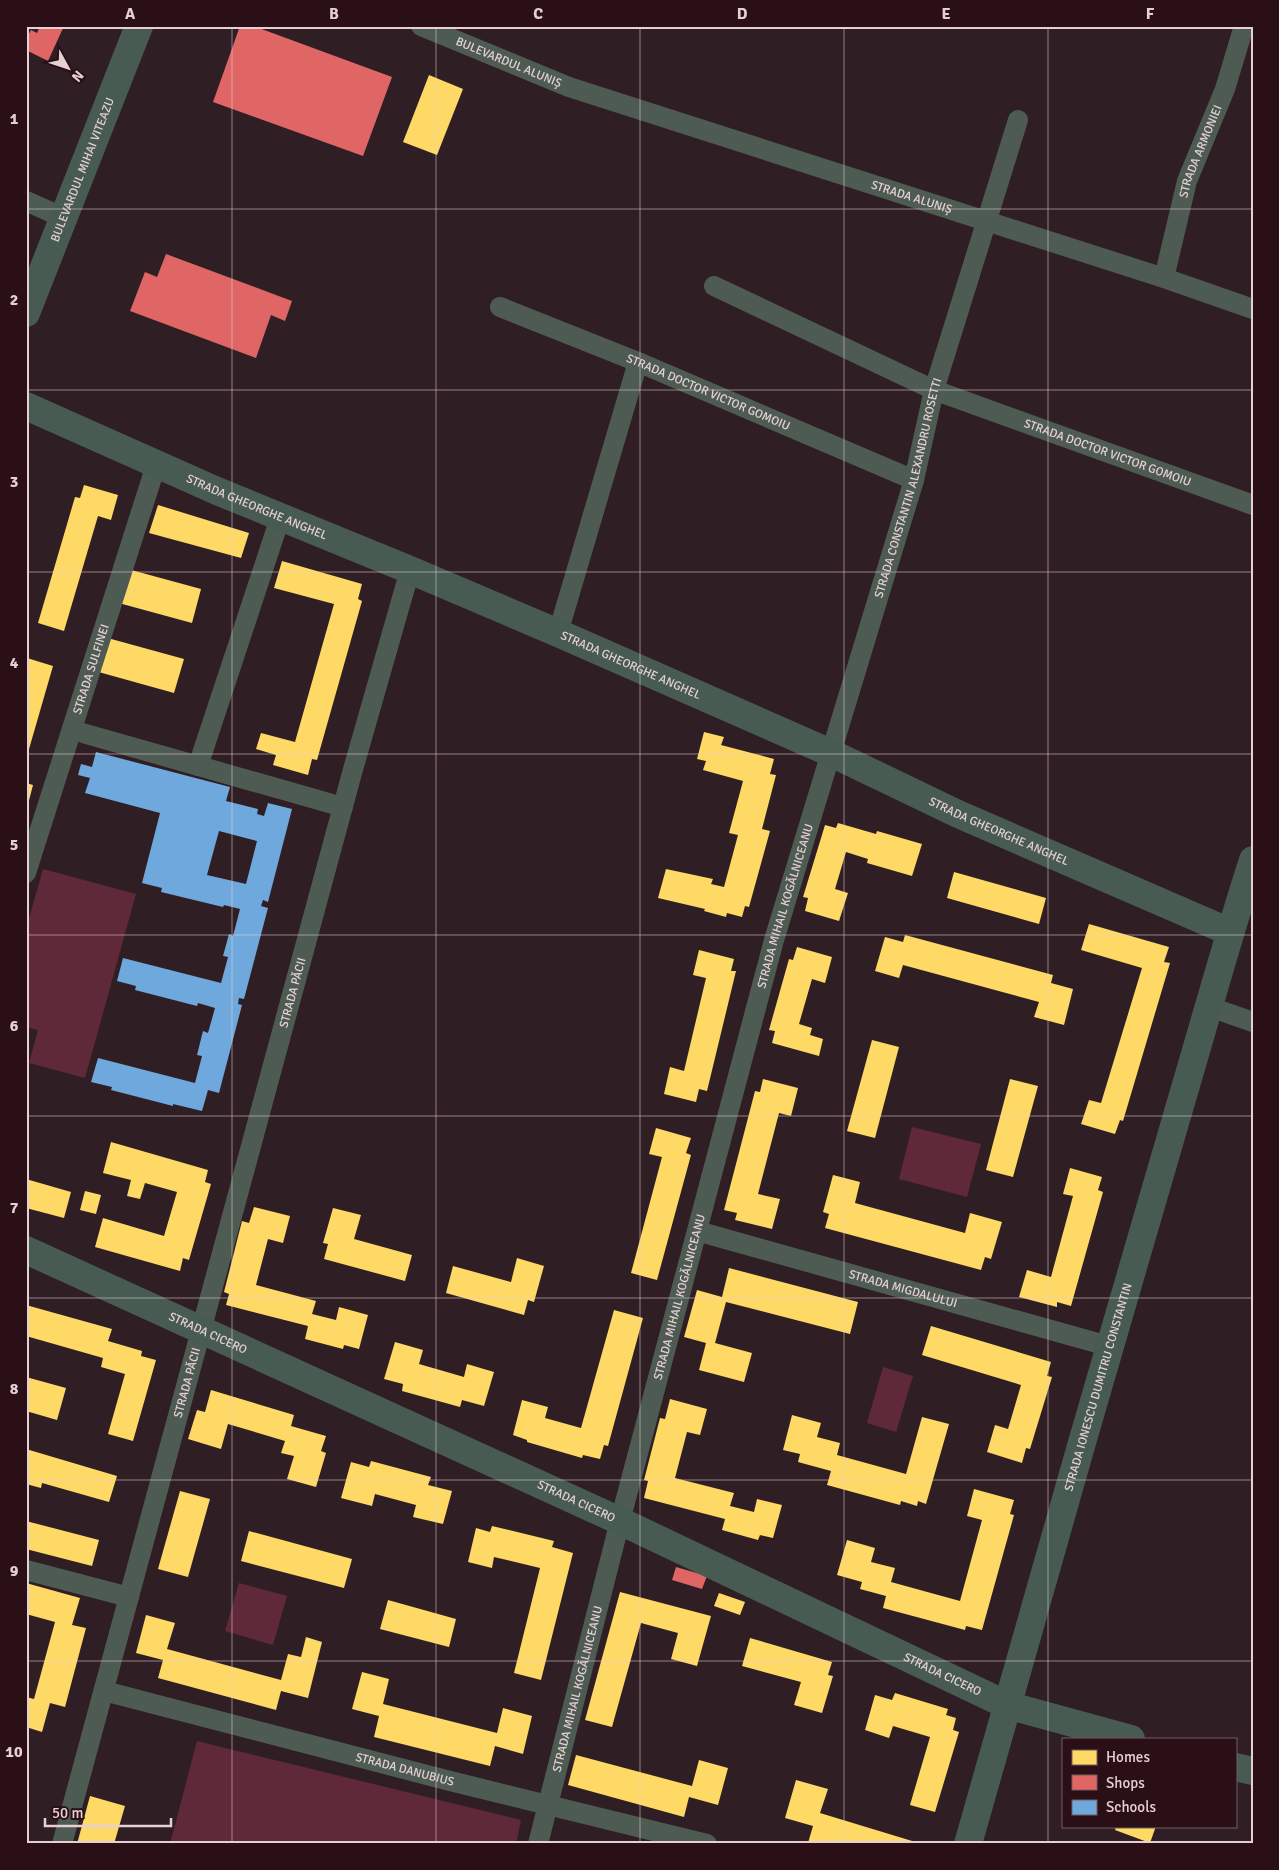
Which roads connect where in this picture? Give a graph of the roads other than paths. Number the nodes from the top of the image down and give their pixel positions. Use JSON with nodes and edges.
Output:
{"nodes":[{"id":1,"x":139,"y":26,"type":"edge"},
{"id":2,"x":422,"y":26,"type":"edge"},
{"id":3,"x":1244,"y":26,"type":"edge"},
{"id":4,"x":569,"y":88,"type":"joint"},
{"id":5,"x":1018,"y":120,"type":"dead end"},
{"id":6,"x":26,"y":201,"type":"edge"},
{"id":7,"x":64,"y":218,"type":"junction"},
{"id":8,"x":987,"y":222,"type":"junction"},
{"id":9,"x":1164,"y":278,"type":"junction"},
{"id":10,"x":714,"y":286,"type":"dead end"},
{"id":11,"x":500,"y":307,"type":"dead end"},
{"id":12,"x":1253,"y":309,"type":"edge"},
{"id":13,"x":26,"y":313,"type":"edge"},
{"id":14,"x":638,"y":362,"type":"junction"},
{"id":15,"x":934,"y":390,"type":"junction"},
{"id":16,"x":26,"y":406,"type":"edge"},
{"id":17,"x":156,"y":465,"type":"junction"},
{"id":18,"x":914,"y":480,"type":"junction"},
{"id":19,"x":1253,"y":505,"type":"edge"},
{"id":20,"x":280,"y":518,"type":"junction"},
{"id":21,"x":410,"y":570,"type":"junction"},
{"id":22,"x":558,"y":633,"type":"junction"},
{"id":23,"x":72,"y":730,"type":"junction"},
{"id":24,"x":831,"y":753,"type":"junction"},
{"id":25,"x":198,"y":766,"type":"junction"},
{"id":26,"x":343,"y":807,"type":"junction"},
{"id":27,"x":1253,"y":860,"type":"edge"},
{"id":28,"x":26,"y":873,"type":"edge"},
{"id":29,"x":1230,"y":932,"type":"junction"},
{"id":30,"x":1210,"y":1007,"type":"junction"},
{"id":31,"x":1253,"y":1022,"type":"edge"},
{"id":32,"x":697,"y":1231,"type":"junction"},
{"id":33,"x":26,"y":1250,"type":"edge"},
{"id":34,"x":202,"y":1330,"type":"junction"},
{"id":35,"x":1108,"y":1346,"type":"junction"},
{"id":36,"x":620,"y":1521,"type":"junction"},
{"id":37,"x":26,"y":1570,"type":"edge"},
{"id":38,"x":129,"y":1597,"type":"junction"},
{"id":39,"x":104,"y":1691,"type":"junction"},
{"id":40,"x":1007,"y":1705,"type":"junction"},
{"id":41,"x":1128,"y":1738,"type":"edge"},
{"id":42,"x":1236,"y":1767,"type":"edge"},
{"id":43,"x":1253,"y":1771,"type":"edge"},
{"id":44,"x":547,"y":1805,"type":"junction"},
{"id":45,"x":62,"y":1844,"type":"edge"},
{"id":46,"x":538,"y":1844,"type":"edge"},
{"id":47,"x":708,"y":1844,"type":"edge"},
{"id":48,"x":968,"y":1844,"type":"edge"}],
"edges":[{"from":1,"to":7,"type":"street","name":"BULEVARDUL MIHAI VITEAZU"},
{"from":2,"to":4,"type":"street","name":"BULEVARDUL ALUNIȘ"},
{"from":3,"to":9,"type":"street","name":"STRADA ARMONIEI"},
{"from":4,"to":8,"type":"street","name":"STRADA ALUNIȘ"},
{"from":5,"to":8,"type":"street","name":"STRADA CONSTANTIN ALEXANDRU ROSETTI"},
{"from":6,"to":7,"type":"street"},
{"from":7,"to":13,"type":"street","name":"BULEVARDUL MIHAI VITEAZU"},
{"from":8,"to":9,"type":"street","name":"STRADA ALUNIȘ"},
{"from":8,"to":15,"type":"street","name":"STRADA CONSTANTIN ALEXANDRU ROSETTI"},
{"from":9,"to":12,"type":"street","name":"STRADA ALUNIȘ"},
{"from":10,"to":15,"type":"street","name":"STRADA DOCTOR VICTOR GOMOIU"},
{"from":11,"to":14,"type":"street","name":"STRADA DOCTOR VICTOR GOMOIU"},
{"from":14,"to":18,"type":"street","name":"STRADA DOCTOR VICTOR GOMOIU"},
{"from":14,"to":22,"type":"street"},
{"from":15,"to":18,"type":"street","name":"STRADA CONSTANTIN ALEXANDRU ROSETTI"},
{"from":15,"to":19,"type":"street","name":"STRADA DOCTOR VICTOR GOMOIU"},
{"from":16,"to":17,"type":"street","name":"STRADA GHEORGHE ANGHEL"},
{"from":17,"to":20,"type":"street","name":"STRADA GHEORGHE ANGHEL"},
{"from":17,"to":23,"type":"street","name":"STRADA SULFINEI"},
{"from":18,"to":24,"type":"street","name":"STRADA CONSTANTIN ALEXANDRU ROSETTI"},
{"from":20,"to":21,"type":"street","name":"STRADA GHEORGHE ANGHEL"},
{"from":20,"to":25,"type":"street"},
{"from":21,"to":22,"type":"street","name":"STRADA GHEORGHE ANGHEL"},
{"from":21,"to":26,"type":"street","name":"STRADA PĂCII"},
{"from":22,"to":24,"type":"street","name":"STRADA GHEORGHE ANGHEL"},
{"from":23,"to":25,"type":"street"},
{"from":23,"to":28,"type":"street","name":"STRADA SULFINEI"},
{"from":24,"to":29,"type":"street","name":"STRADA GHEORGHE ANGHEL"},
{"from":24,"to":32,"type":"street","name":"STRADA MIHAIL KOGĂLNICEANU"},
{"from":25,"to":26,"type":"street"},
{"from":26,"to":34,"type":"street","name":"STRADA PĂCII"},
{"from":27,"to":29,"type":"street","name":"STRADA IONESCU DUMITRU CONSTANTIN"},
{"from":29,"to":30,"type":"street","name":"STRADA IONESCU DUMITRU CONSTANTIN"},
{"from":30,"to":31,"type":"street"},
{"from":30,"to":35,"type":"street","name":"STRADA IONESCU DUMITRU CONSTANTIN"},
{"from":32,"to":35,"type":"street","name":"STRADA MIGDALULUI"},
{"from":32,"to":36,"type":"street","name":"STRADA MIHAIL KOGĂLNICEANU"},
{"from":33,"to":34,"type":"street","name":"STRADA CICERO"},
{"from":34,"to":36,"type":"street","name":"STRADA CICERO"},
{"from":34,"to":38,"type":"street","name":"STRADA PĂCII"},
{"from":35,"to":40,"type":"street","name":"STRADA IONESCU DUMITRU CONSTANTIN"},
{"from":36,"to":40,"type":"street","name":"STRADA CICERO"},
{"from":36,"to":44,"type":"street","name":"STRADA MIHAIL KOGĂLNICEANU"},
{"from":37,"to":38,"type":"street"},
{"from":38,"to":39,"type":"street","name":"STRADA PĂCII"},
{"from":39,"to":44,"type":"street","name":"STRADA DANUBIUS"},
{"from":39,"to":45,"type":"street","name":"STRADA PĂCII"},
{"from":40,"to":41,"type":"street","name":"STRADA CICERO"},
{"from":40,"to":48,"type":"street","name":"STRADA IONESCU DUMITRU CONSTANTIN"},
{"from":42,"to":43,"type":"street"},
{"from":44,"to":46,"type":"street","name":"STRADA MIHAIL KOGĂLNICEANU"},
{"from":44,"to":47,"type":"street","name":"STRADA DANUBIUS"}]}
